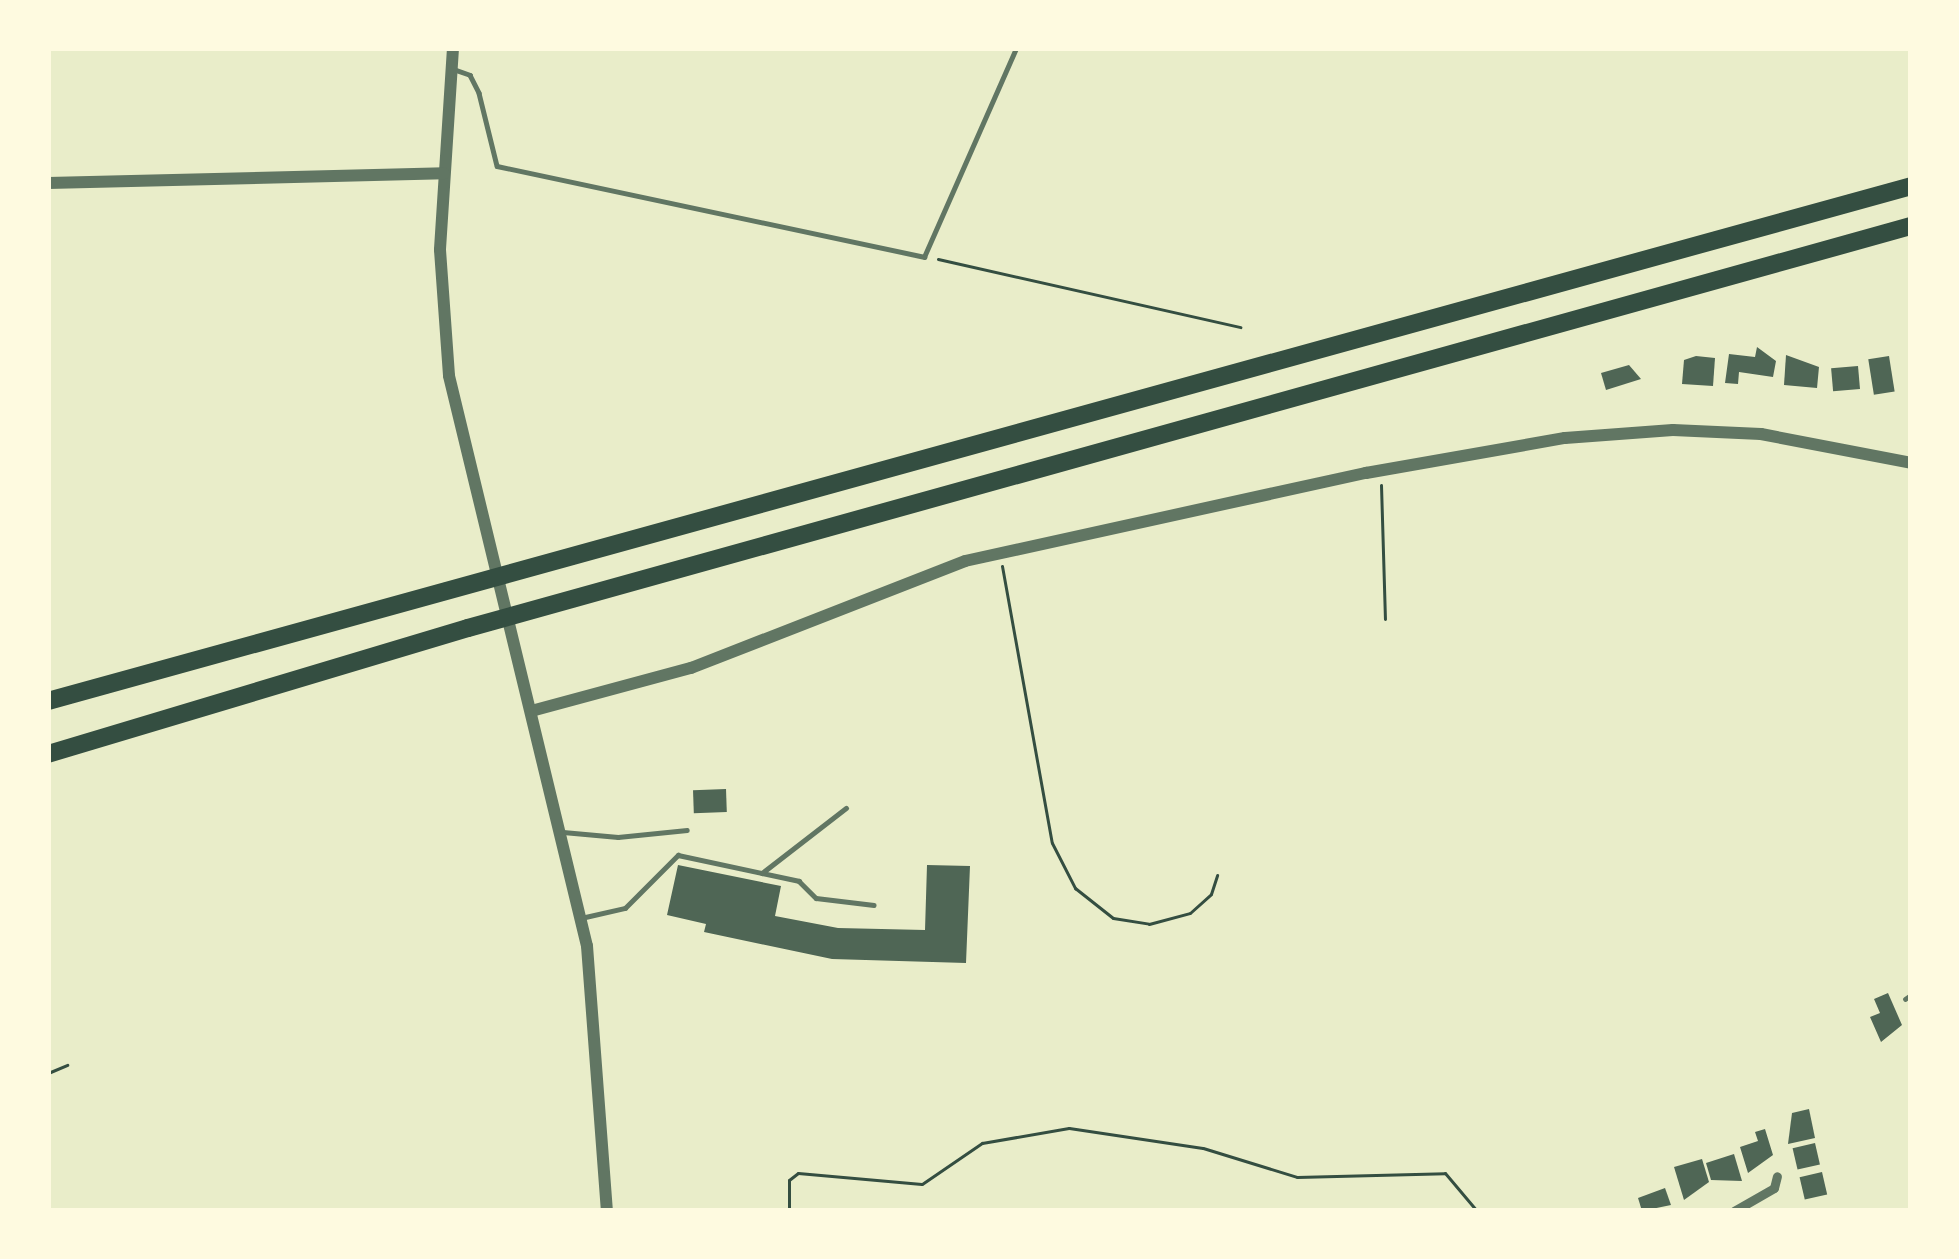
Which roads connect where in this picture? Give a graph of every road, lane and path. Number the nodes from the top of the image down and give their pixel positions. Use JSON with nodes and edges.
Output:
{"nodes":[{"id":1,"x":453,"y":48,"type":"edge"},
{"id":2,"x":1016,"y":48,"type":"edge"},
{"id":3,"x":453,"y":69,"type":"junction"},
{"id":4,"x":444,"y":173,"type":"junction"},
{"id":5,"x":48,"y":183,"type":"edge"},
{"id":6,"x":1911,"y":185,"type":"edge"},
{"id":7,"x":1911,"y":226,"type":"edge"},
{"id":8,"x":924,"y":256,"type":"junction"},
{"id":9,"x":1240,"y":327,"type":"dead end"},
{"id":10,"x":1911,"y":463,"type":"edge"},
{"id":11,"x":1377,"y":472,"type":"junction"},
{"id":12,"x":1000,"y":553,"type":"junction"},
{"id":13,"x":1385,"y":619,"type":"dead end"},
{"id":14,"x":48,"y":701,"type":"edge"},
{"id":15,"x":535,"y":710,"type":"junction"},
{"id":16,"x":48,"y":754,"type":"edge"},
{"id":17,"x":846,"y":808,"type":"dead end"},
{"id":18,"x":687,"y":830,"type":"dead end"},
{"id":19,"x":562,"y":832,"type":"junction"},
{"id":20,"x":762,"y":873,"type":"junction"},
{"id":21,"x":1216,"y":874,"type":"dead end"},
{"id":22,"x":874,"y":905,"type":"dead end"},
{"id":23,"x":581,"y":918,"type":"junction"},
{"id":24,"x":67,"y":1064,"type":"dead end"},
{"id":25,"x":48,"y":1072,"type":"edge"},
{"id":26,"x":1778,"y":1186,"type":"dead end"},
{"id":27,"x":607,"y":1211,"type":"edge"},
{"id":28,"x":789,"y":1211,"type":"edge"},
{"id":29,"x":1477,"y":1211,"type":"edge"},
{"id":30,"x":1734,"y":1211,"type":"edge"}],
"edges":[{"from":1,"to":3,"type":"street"},
{"from":2,"to":8,"type":"lane"},
{"from":3,"to":4,"type":"street"},
{"from":3,"to":8,"type":"lane"},
{"from":4,"to":5,"type":"street"},
{"from":4,"to":15,"type":"street"},
{"from":6,"to":14,"type":"highway"},
{"from":7,"to":16,"type":"highway"},
{"from":8,"to":9,"type":"path"},
{"from":10,"to":11,"type":"street"},
{"from":11,"to":12,"type":"street"},
{"from":11,"to":13,"type":"path"},
{"from":12,"to":15,"type":"street"},
{"from":12,"to":21,"type":"path"},
{"from":15,"to":19,"type":"street"},
{"from":17,"to":20,"type":"lane"},
{"from":18,"to":19,"type":"lane"},
{"from":19,"to":23,"type":"street"},
{"from":20,"to":22,"type":"lane"},
{"from":20,"to":23,"type":"lane"},
{"from":23,"to":27,"type":"street"},
{"from":24,"to":25,"type":"path"},
{"from":26,"to":30,"type":"street"},
{"from":28,"to":29,"type":"path"}]}
